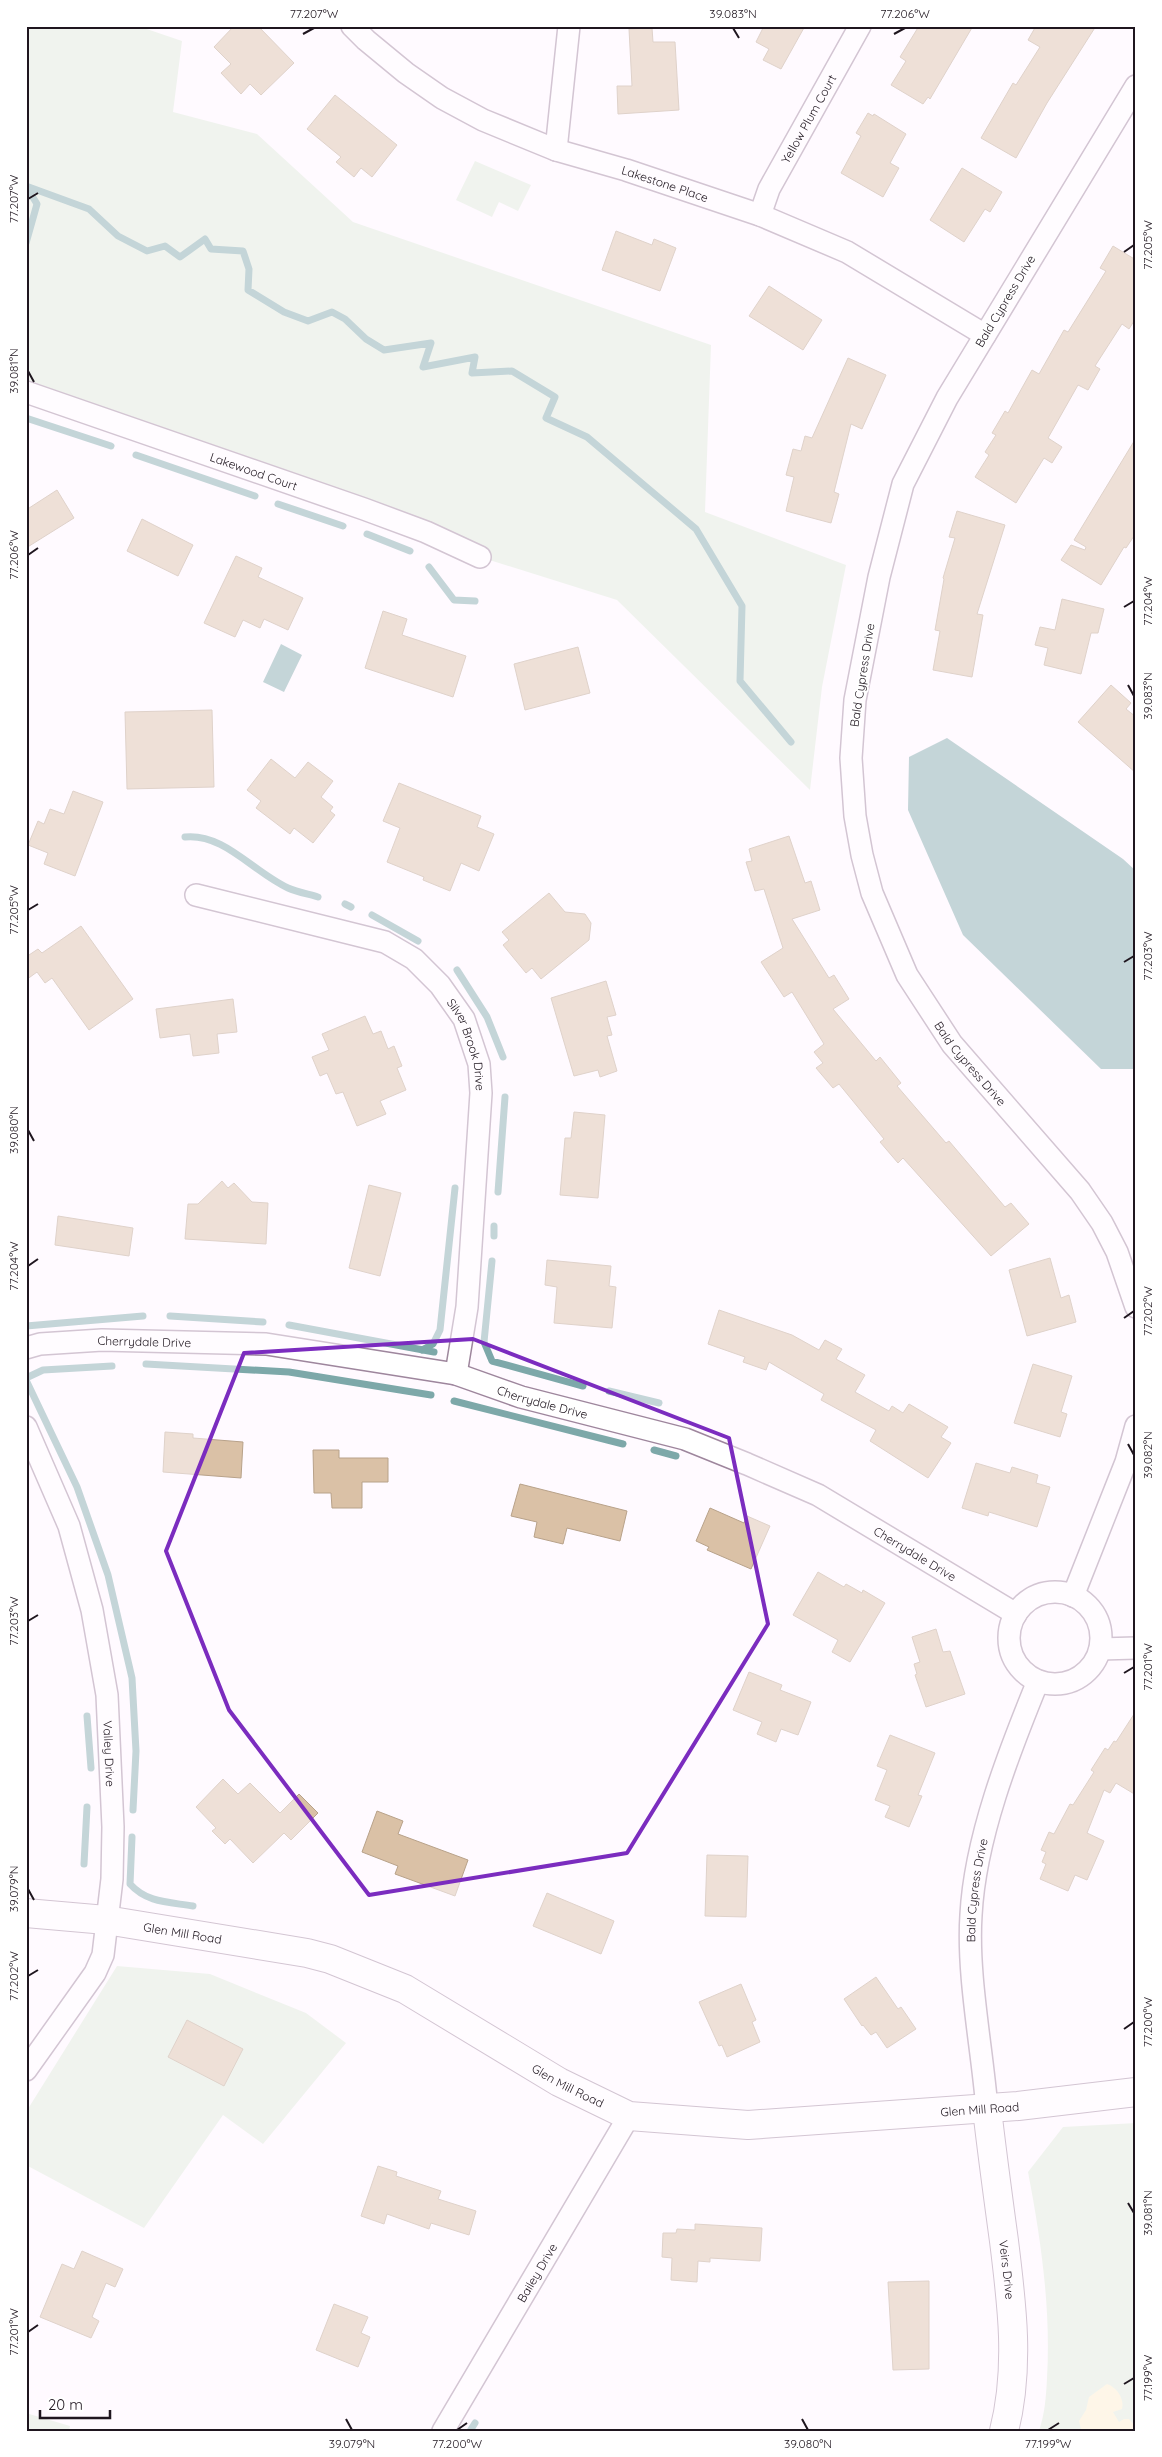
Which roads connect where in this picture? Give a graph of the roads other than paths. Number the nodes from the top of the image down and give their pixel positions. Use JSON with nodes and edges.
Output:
{"nodes":[{"id":1,"x":352,"y":26,"type":"edge"},
{"id":2,"x":569,"y":26,"type":"edge"},
{"id":3,"x":860,"y":26,"type":"edge"},
{"id":4,"x":1136,"y":86,"type":"edge"},
{"id":5,"x":556,"y":150,"type":"junction"},
{"id":6,"x":760,"y":215,"type":"junction"},
{"id":7,"x":985,"y":335,"type":"junction"},
{"id":8,"x":26,"y":392,"type":"edge"},
{"id":9,"x":480,"y":557,"type":"dead end"},
{"id":10,"x":196,"y":895,"type":"dead end"},
{"id":11,"x":1136,"y":1307,"type":"edge"},
{"id":12,"x":26,"y":1348,"type":"edge"},
{"id":13,"x":456,"y":1374,"type":"junction"},
{"id":14,"x":1136,"y":1426,"type":"edge"},
{"id":15,"x":26,"y":1427,"type":"edge"},
{"id":16,"x":1073,"y":1596,"type":"junction"},
{"id":17,"x":1016,"y":1614,"type":"junction"},
{"id":18,"x":1136,"y":1648,"type":"edge"},
{"id":19,"x":1100,"y":1649,"type":"junction"},
{"id":20,"x":1038,"y":1681,"type":"junction"},
{"id":21,"x":26,"y":1913,"type":"edge"},
{"id":22,"x":106,"y":1920,"type":"junction"},
{"id":23,"x":26,"y":2070,"type":"edge"},
{"id":24,"x":1136,"y":2092,"type":"edge"},
{"id":25,"x":987,"y":2108,"type":"junction"},
{"id":26,"x":629,"y":2116,"type":"junction"},
{"id":27,"x":443,"y":2431,"type":"edge"},
{"id":28,"x":1004,"y":2431,"type":"edge"}],
"edges":[{"from":1,"to":5,"type":"street","name":"Lakestone Place"},
{"from":2,"to":5,"type":"street"},
{"from":3,"to":6,"type":"street","name":"Yellow Plum Court"},
{"from":4,"to":7,"type":"street","name":"Bald Cypress Drive"},
{"from":5,"to":6,"type":"street","name":"Lakestone Place"},
{"from":6,"to":7,"type":"street","name":"Lakestone Place"},
{"from":7,"to":11,"type":"street","name":"Bald Cypress Drive"},
{"from":8,"to":9,"type":"street","name":"Lakewood Court"},
{"from":10,"to":13,"type":"street","name":"Silver Brook Drive"},
{"from":12,"to":13,"type":"street","name":"Cherrydale Drive"},
{"from":13,"to":17,"type":"street","name":"Cherrydale Drive"},
{"from":14,"to":16,"type":"street"},
{"from":15,"to":22,"type":"street","name":"Valley Drive"},
{"from":16,"to":17,"type":"street"},
{"from":16,"to":19,"type":"street"},
{"from":17,"to":20,"type":"street"},
{"from":18,"to":19,"type":"street"},
{"from":19,"to":20,"type":"street"},
{"from":20,"to":25,"type":"street","name":"Bald Cypress Drive"},
{"from":21,"to":22,"type":"main road","name":"Glen Mill Road"},
{"from":22,"to":23,"type":"street","name":"Valley Drive"},
{"from":22,"to":26,"type":"main road","name":"Glen Mill Road"},
{"from":24,"to":25,"type":"main road","name":"Glen Mill Road"},
{"from":25,"to":26,"type":"main road","name":"Glen Mill Road"},
{"from":25,"to":28,"type":"main road","name":"Veirs Drive"},
{"from":26,"to":27,"type":"street","name":"Bailey Drive"}]}
